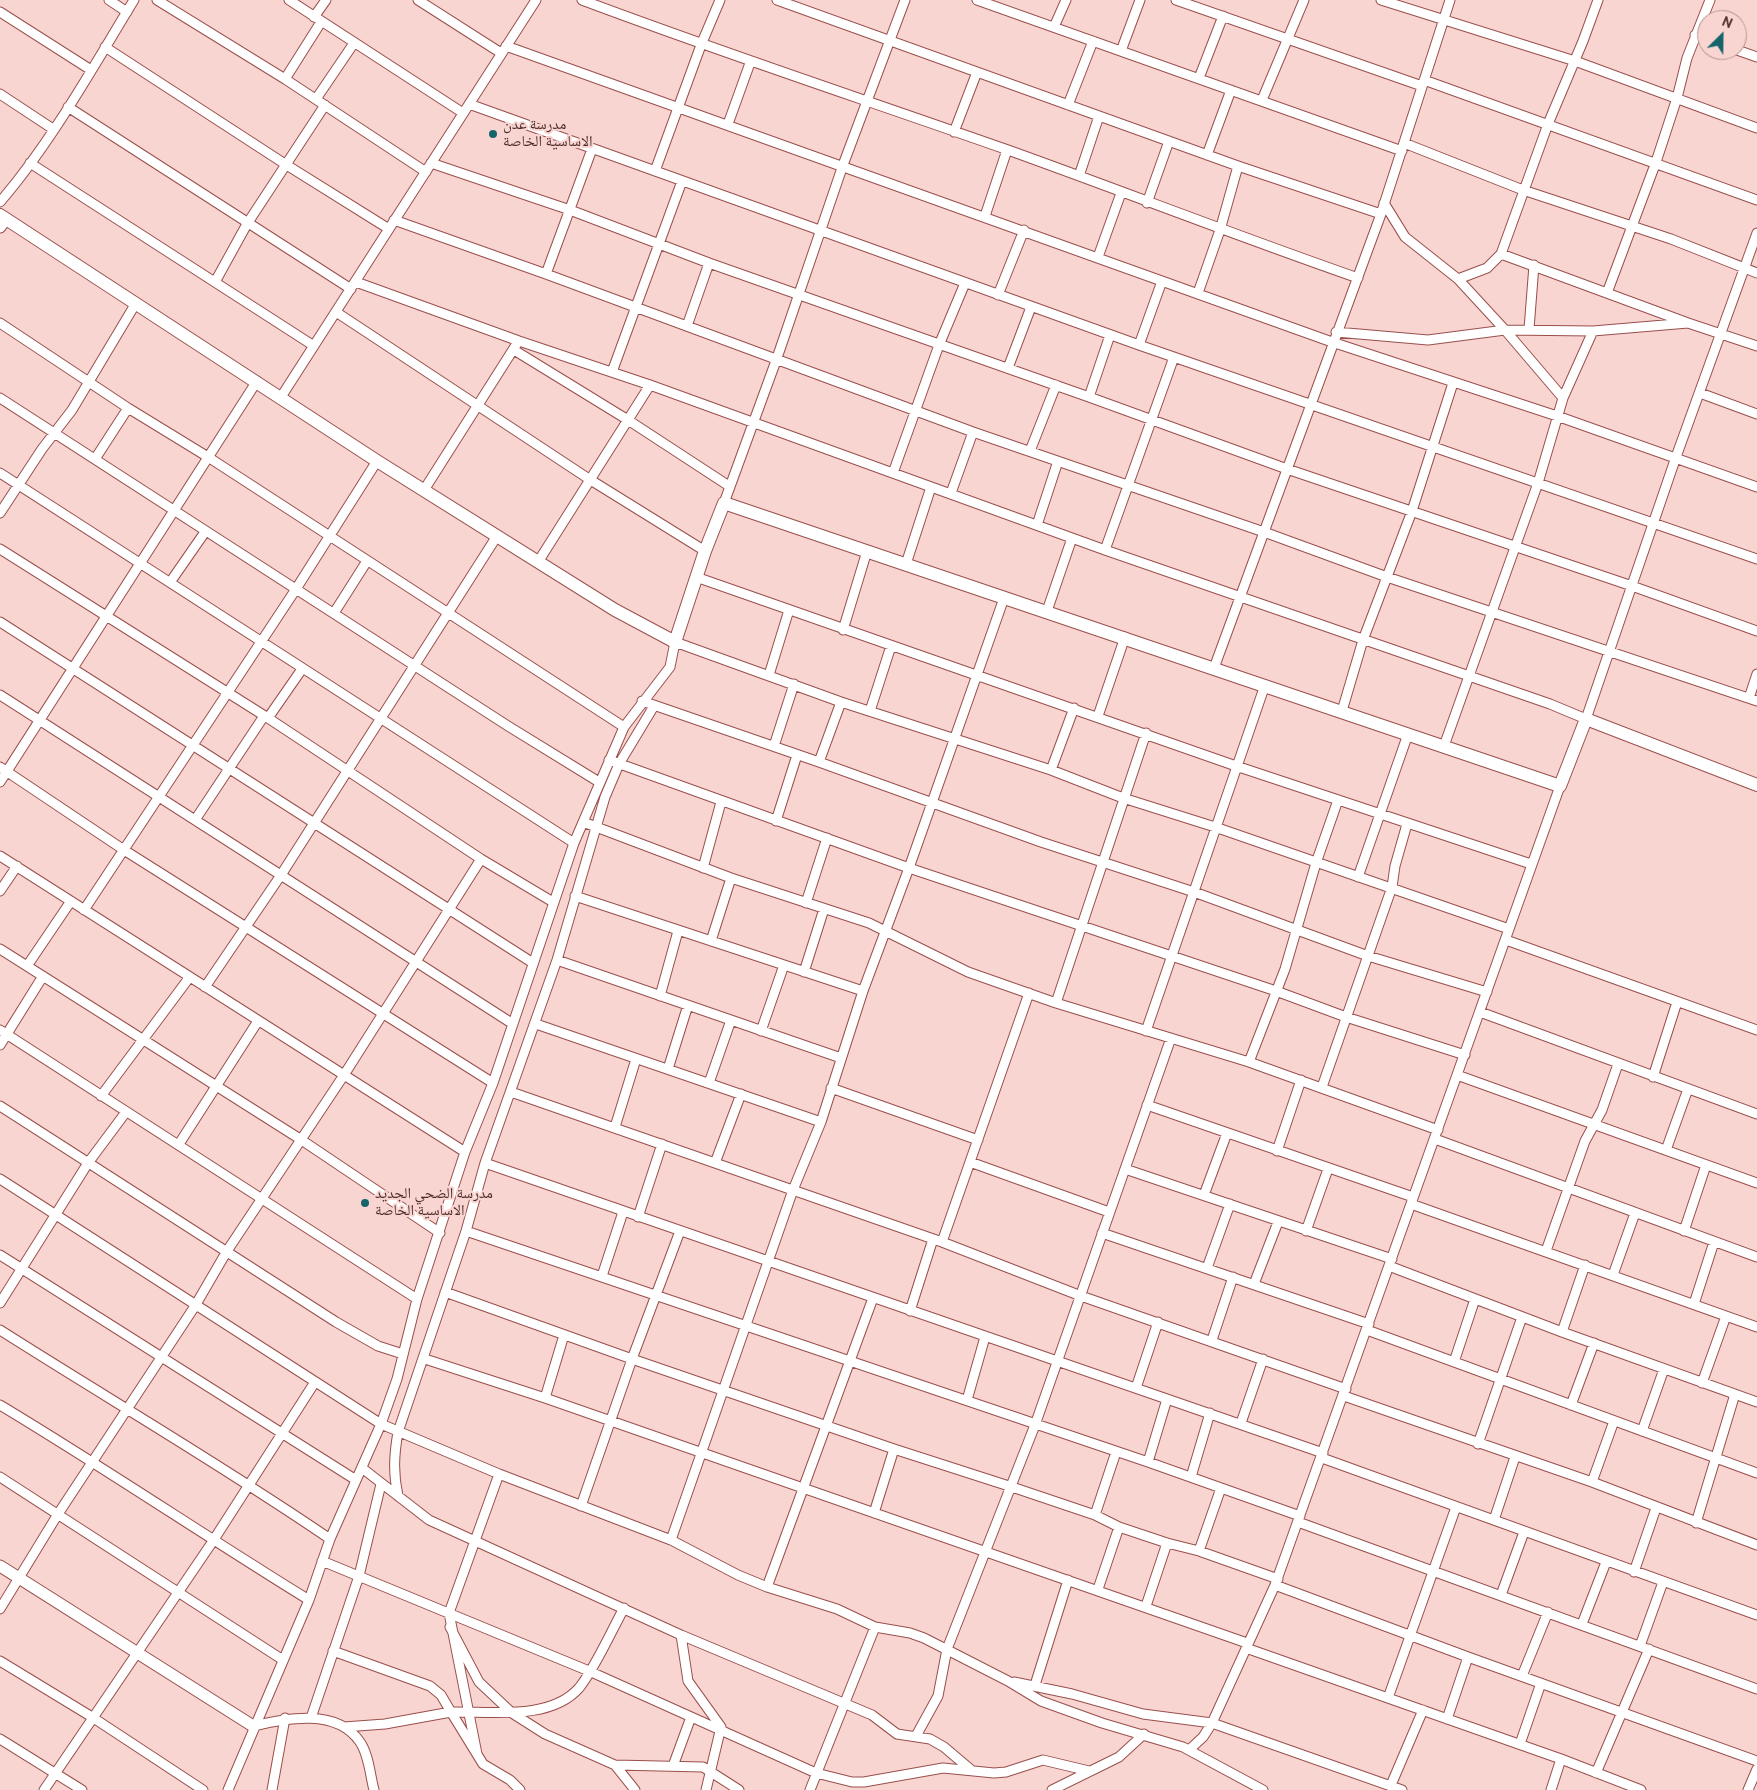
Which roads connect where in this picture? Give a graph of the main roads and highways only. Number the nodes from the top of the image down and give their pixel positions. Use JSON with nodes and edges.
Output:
{"nodes":[{"id":1,"x":2,"y":220,"type":"edge"},
{"id":2,"x":1757,"y":785,"type":"edge"}],
"edges":[{"from":1,"to":2,"type":"main road"}]}
